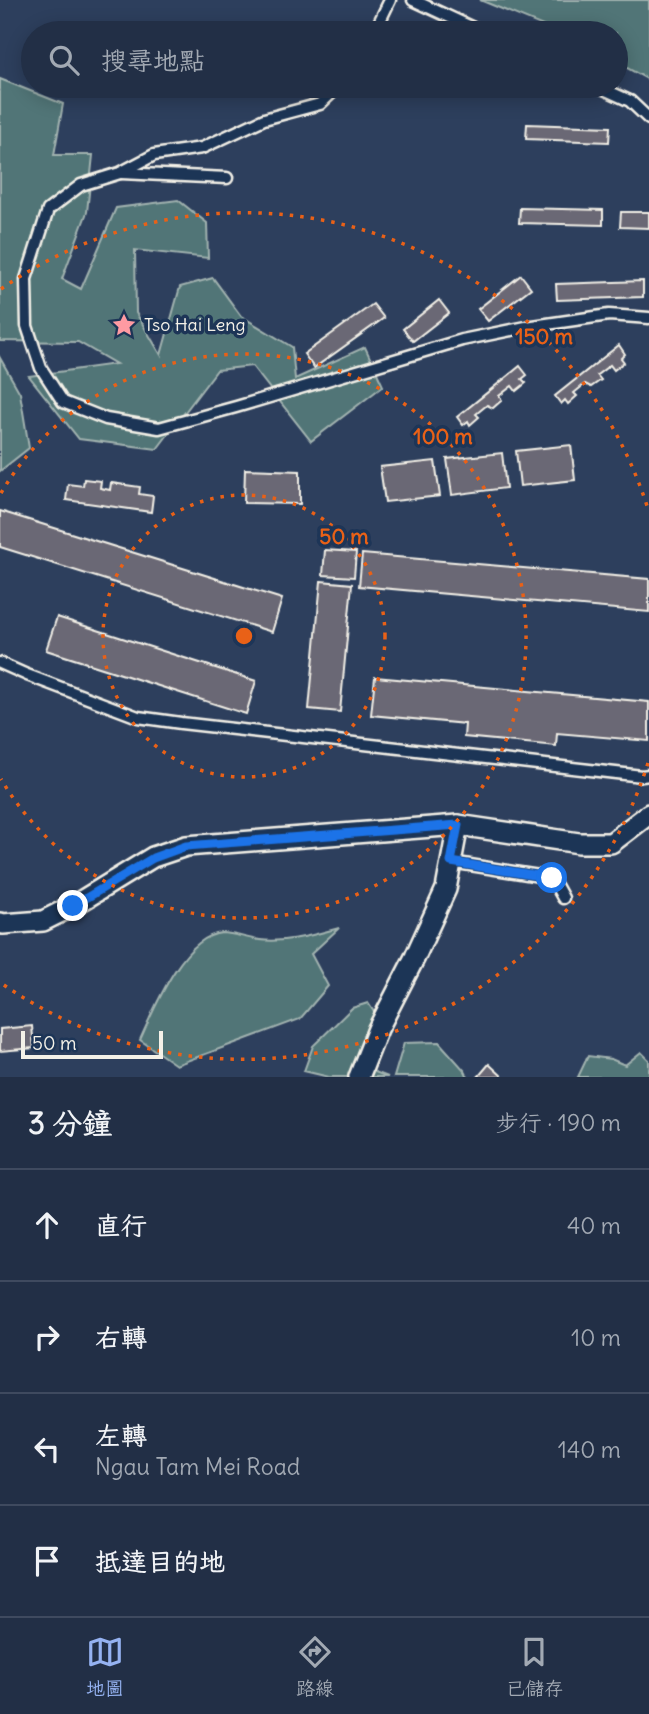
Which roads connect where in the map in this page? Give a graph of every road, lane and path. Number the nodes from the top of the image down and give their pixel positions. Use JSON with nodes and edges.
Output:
{"nodes":[{"id":1,"x":390,"y":0,"type":"edge"},
{"id":2,"x":413,"y":0,"type":"edge"},
{"id":3,"x":380,"y":21,"type":"edge"},
{"id":4,"x":458,"y":21,"type":"edge"},
{"id":5,"x":326,"y":98,"type":"edge"},
{"id":6,"x":623,"y":98,"type":"edge"},
{"id":7,"x":649,"y":118,"type":"edge"},
{"id":8,"x":120,"y":173,"type":"junction"},
{"id":9,"x":228,"y":178,"type":"dead end"},
{"id":10,"x":649,"y":318,"type":"edge"},
{"id":11,"x":0,"y":663,"type":"edge"},
{"id":12,"x":649,"y":775,"type":"edge"},
{"id":13,"x":649,"y":814,"type":"edge"},
{"id":14,"x":458,"y":825,"type":"junction"},
{"id":15,"x":451,"y":862,"type":"junction"},
{"id":16,"x":564,"y":898,"type":"dead end"},
{"id":17,"x":0,"y":923,"type":"edge"},
{"id":18,"x":359,"y":1077,"type":"edge"}],
"edges":[{"from":1,"to":3,"type":"lane"},
{"from":2,"to":4,"type":"lane"},
{"from":5,"to":8,"type":"lane"},
{"from":6,"to":7,"type":"lane"},
{"from":8,"to":9,"type":"lane"},
{"from":8,"to":10,"type":"lane"},
{"from":11,"to":12,"type":"lane"},
{"from":13,"to":14,"type":"street"},
{"from":14,"to":15,"type":"street"},
{"from":14,"to":17,"type":"street"},
{"from":15,"to":16,"type":"lane"},
{"from":15,"to":18,"type":"street"}]}
